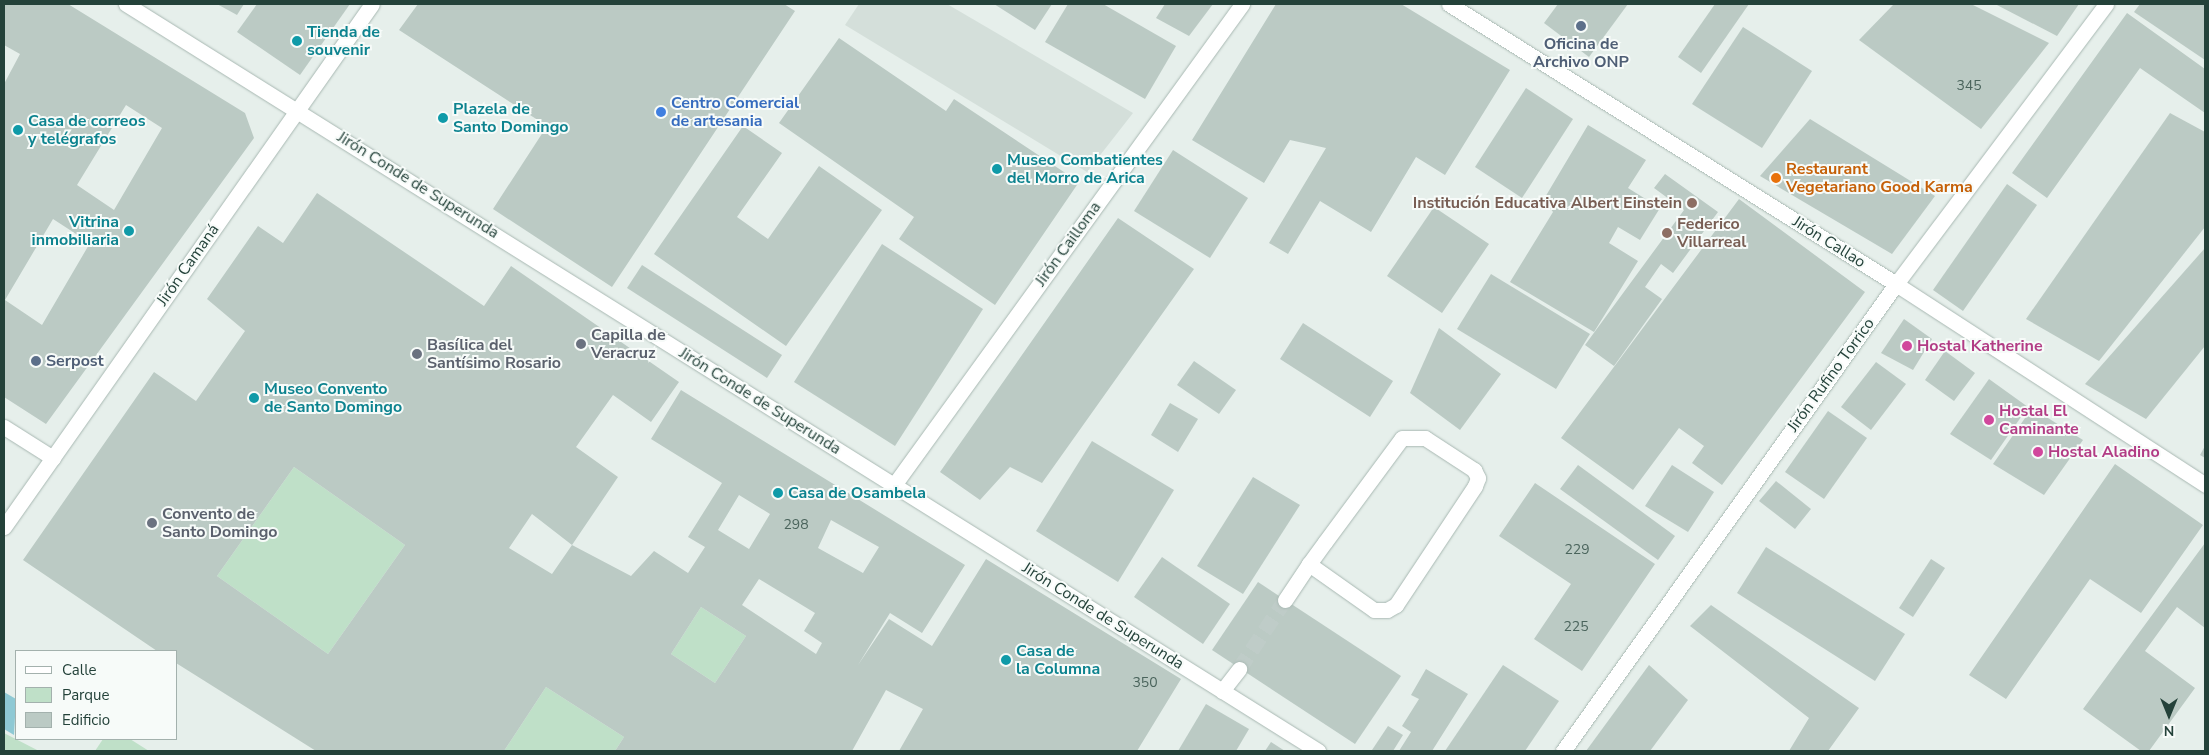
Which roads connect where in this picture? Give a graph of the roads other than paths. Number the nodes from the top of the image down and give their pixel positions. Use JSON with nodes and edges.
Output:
{"nodes":[{"id":1,"x":126,"y":4,"type":"edge"},
{"id":2,"x":372,"y":4,"type":"edge"},
{"id":3,"x":1242,"y":4,"type":"edge"},
{"id":4,"x":1449,"y":4,"type":"edge"},
{"id":5,"x":2106,"y":4,"type":"edge"},
{"id":6,"x":297,"y":110,"type":"junction"},
{"id":7,"x":1896,"y":284,"type":"junction"},
{"id":8,"x":4,"y":426,"type":"edge"},
{"id":9,"x":53,"y":458,"type":"junction"},
{"id":10,"x":894,"y":485,"type":"junction"},
{"id":11,"x":2205,"y":485,"type":"edge"},
{"id":12,"x":4,"y":527,"type":"edge"},
{"id":13,"x":1309,"y":564,"type":"junction"},
{"id":14,"x":1285,"y":600,"type":"tunnel mouth"},
{"id":15,"x":1238,"y":668,"type":"tunnel mouth"},
{"id":16,"x":1222,"y":691,"type":"junction"},
{"id":17,"x":1318,"y":751,"type":"edge"},
{"id":18,"x":1563,"y":751,"type":"edge"}],
"edges":[{"from":1,"to":6,"type":"street","name":"Jirón Conde de Superunda"},
{"from":2,"to":6,"type":"street","name":"Jirón Camaná"},
{"from":3,"to":10,"type":"street","name":"Jirón Cailloma"},
{"from":4,"to":7,"type":"street","name":"Jirón Callao"},
{"from":5,"to":7,"type":"street","name":"Jirón Rufino Torrico"},
{"from":6,"to":9,"type":"street","name":"Jirón Camaná"},
{"from":6,"to":10,"type":"street","name":"Jirón Conde de Superunda"},
{"from":7,"to":11,"type":"street","name":"Jirón Callao"},
{"from":7,"to":18,"type":"street","name":"Jirón Rufino Torrico"},
{"from":8,"to":9,"type":"street"},
{"from":9,"to":12,"type":"street","name":"Jirón Camaná"},
{"from":10,"to":16,"type":"street","name":"Jirón Conde de Superunda"},
{"from":13,"to":13,"type":"street"},
{"from":13,"to":14,"type":"street"},
{"from":15,"to":16,"type":"street"},
{"from":16,"to":17,"type":"street","name":"Jirón Conde de Superunda"}]}
